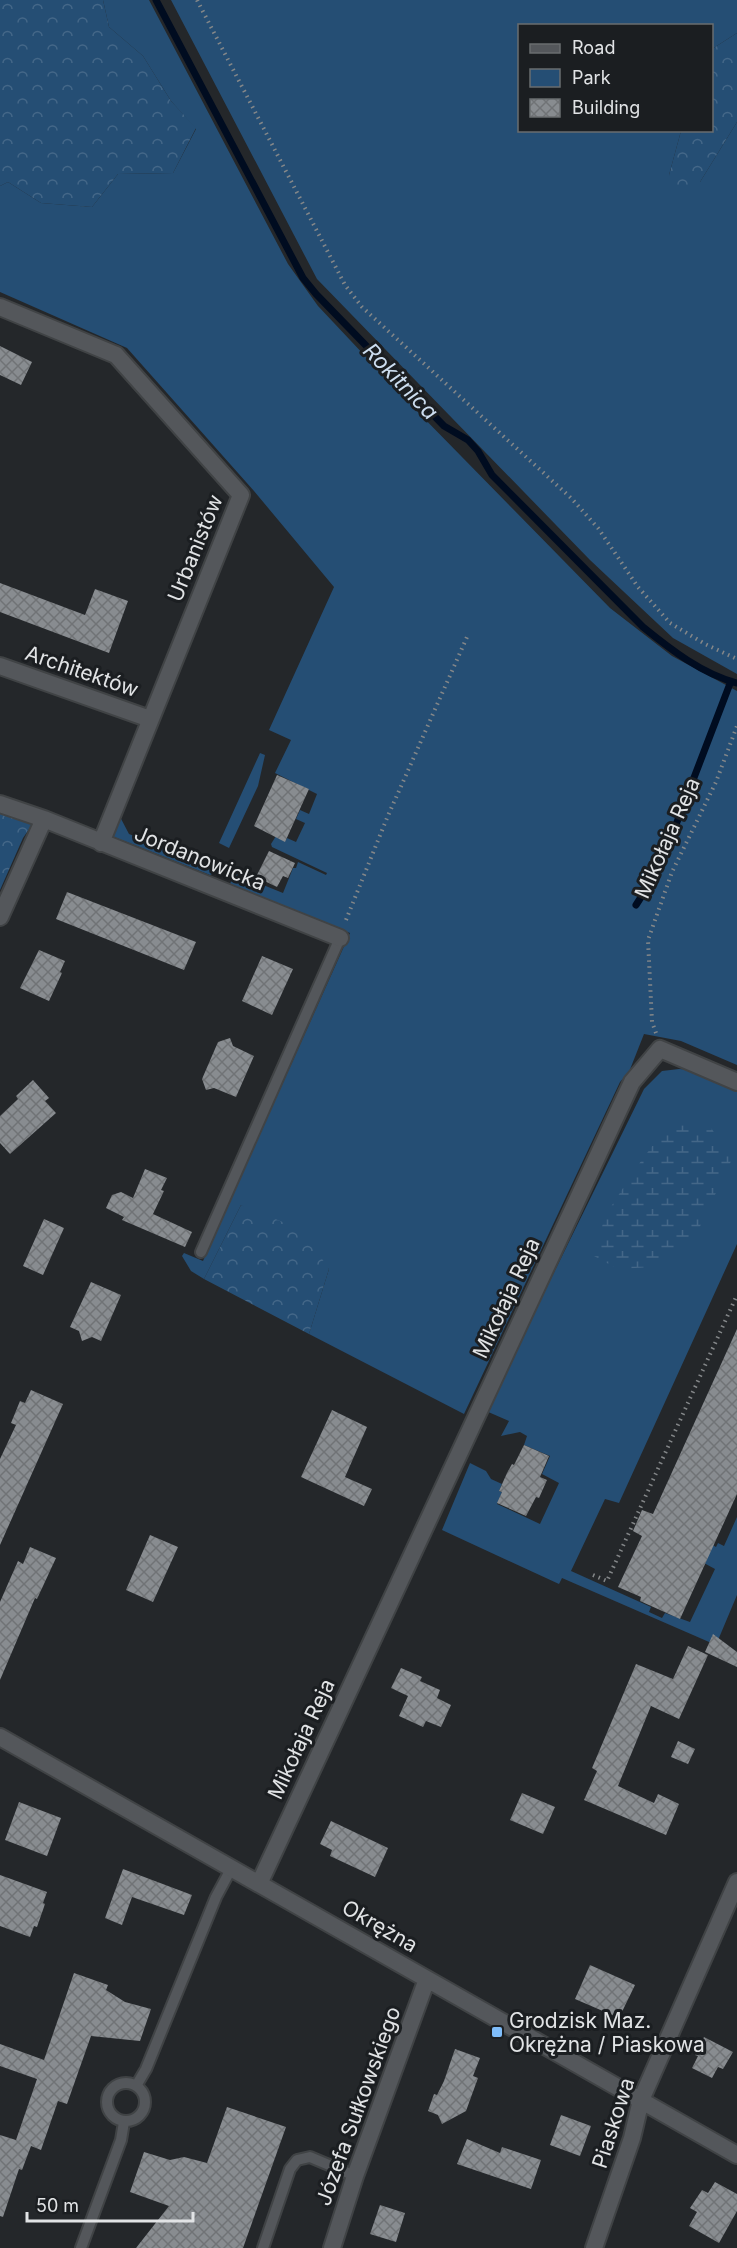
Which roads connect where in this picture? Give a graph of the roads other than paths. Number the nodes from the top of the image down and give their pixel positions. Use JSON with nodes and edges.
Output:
{"nodes":[{"id":1,"x":0,"y":307,"type":"edge"},
{"id":2,"x":0,"y":666,"type":"edge"},
{"id":3,"x":150,"y":718,"type":"junction"},
{"id":4,"x":0,"y":804,"type":"edge"},
{"id":5,"x":44,"y":819,"type":"junction"},
{"id":6,"x":101,"y":843,"type":"junction"},
{"id":7,"x":0,"y":916,"type":"edge"},
{"id":8,"x":340,"y":938,"type":"joint"},
{"id":9,"x":737,"y":1082,"type":"edge"},
{"id":10,"x":201,"y":1252,"type":"dead end"},
{"id":11,"x":0,"y":1737,"type":"edge"},
{"id":12,"x":231,"y":1869,"type":"junction"},
{"id":13,"x":737,"y":1882,"type":"edge"},
{"id":14,"x":259,"y":1884,"type":"junction"},
{"id":15,"x":427,"y":1979,"type":"junction"},
{"id":16,"x":136,"y":2086,"type":"junction"},
{"id":17,"x":641,"y":2100,"type":"junction"},
{"id":18,"x":124,"y":2122,"type":"junction"},
{"id":19,"x":737,"y":2155,"type":"edge"},
{"id":20,"x":355,"y":2176,"type":"junction"},
{"id":21,"x":81,"y":2248,"type":"edge"},
{"id":22,"x":263,"y":2248,"type":"edge"},
{"id":23,"x":332,"y":2248,"type":"edge"},
{"id":24,"x":594,"y":2248,"type":"edge"}],
"edges":[{"from":1,"to":3,"type":"street","name":"Urbanistów"},
{"from":2,"to":3,"type":"street","name":"Architektów"},
{"from":3,"to":6,"type":"street","name":"Urbanistów"},
{"from":4,"to":5,"type":"street","name":"Jordanowicka"},
{"from":5,"to":6,"type":"street","name":"Jordanowicka"},
{"from":5,"to":7,"type":"street"},
{"from":6,"to":8,"type":"street","name":"Jordanowicka"},
{"from":8,"to":10,"type":"lane"},
{"from":9,"to":14,"type":"street","name":"Mikołaja Reja"},
{"from":11,"to":12,"type":"street","name":"Okrężna"},
{"from":12,"to":14,"type":"street","name":"Okrężna"},
{"from":12,"to":16,"type":"lane"},
{"from":13,"to":17,"type":"street","name":"Piaskowa"},
{"from":14,"to":15,"type":"street","name":"Okrężna"},
{"from":15,"to":17,"type":"street","name":"Okrężna"},
{"from":15,"to":20,"type":"street","name":"Józefa Sułkowskiego"},
{"from":16,"to":18,"type":"lane"},
{"from":16,"to":18,"type":"lane"},
{"from":17,"to":19,"type":"street","name":"Okrężna"},
{"from":17,"to":24,"type":"street","name":"Piaskowa"},
{"from":18,"to":21,"type":"lane"},
{"from":20,"to":22,"type":"lane"},
{"from":20,"to":23,"type":"street","name":"Józefa Sułkowskiego"}]}
